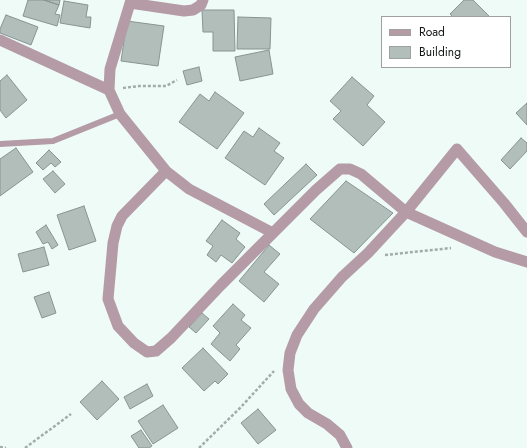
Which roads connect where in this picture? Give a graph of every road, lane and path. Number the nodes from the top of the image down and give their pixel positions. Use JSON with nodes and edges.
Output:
{"nodes":[{"id":1,"x":203,"y":0,"type":"edge"},
{"id":2,"x":130,"y":1,"type":"edge"},
{"id":3,"x":0,"y":40,"type":"edge"},
{"id":4,"x":177,"y":80,"type":"dead end"},
{"id":5,"x":109,"y":90,"type":"junction"},
{"id":6,"x":120,"y":114,"type":"junction"},
{"id":7,"x":0,"y":144,"type":"edge"},
{"id":8,"x":166,"y":171,"type":"junction"},
{"id":9,"x":406,"y":212,"type":"junction"},
{"id":10,"x":527,"y":232,"type":"edge"},
{"id":11,"x":273,"y":233,"type":"junction"},
{"id":12,"x":457,"y":247,"type":"dead end"},
{"id":13,"x":368,"y":253,"type":"junction"},
{"id":14,"x":527,"y":262,"type":"edge"},
{"id":15,"x":275,"y":369,"type":"dead end"},
{"id":16,"x":71,"y":414,"type":"dead end"},
{"id":17,"x":0,"y":447,"type":"edge"},
{"id":18,"x":6,"y":448,"type":"edge"},
{"id":19,"x":25,"y":448,"type":"edge"},
{"id":20,"x":199,"y":448,"type":"edge"},
{"id":21,"x":347,"y":448,"type":"edge"}],
"edges":[{"from":1,"to":2,"type":"street"},
{"from":2,"to":5,"type":"street"},
{"from":3,"to":5,"type":"street"},
{"from":4,"to":5,"type":"path"},
{"from":5,"to":6,"type":"street"},
{"from":6,"to":7,"type":"lane"},
{"from":6,"to":8,"type":"street"},
{"from":8,"to":11,"type":"street"},
{"from":8,"to":11,"type":"street"},
{"from":9,"to":10,"type":"street"},
{"from":9,"to":11,"type":"street"},
{"from":9,"to":13,"type":"street"},
{"from":9,"to":14,"type":"street"},
{"from":12,"to":13,"type":"path"},
{"from":13,"to":21,"type":"street"},
{"from":15,"to":20,"type":"path"},
{"from":16,"to":19,"type":"path"},
{"from":17,"to":18,"type":"path"}]}
